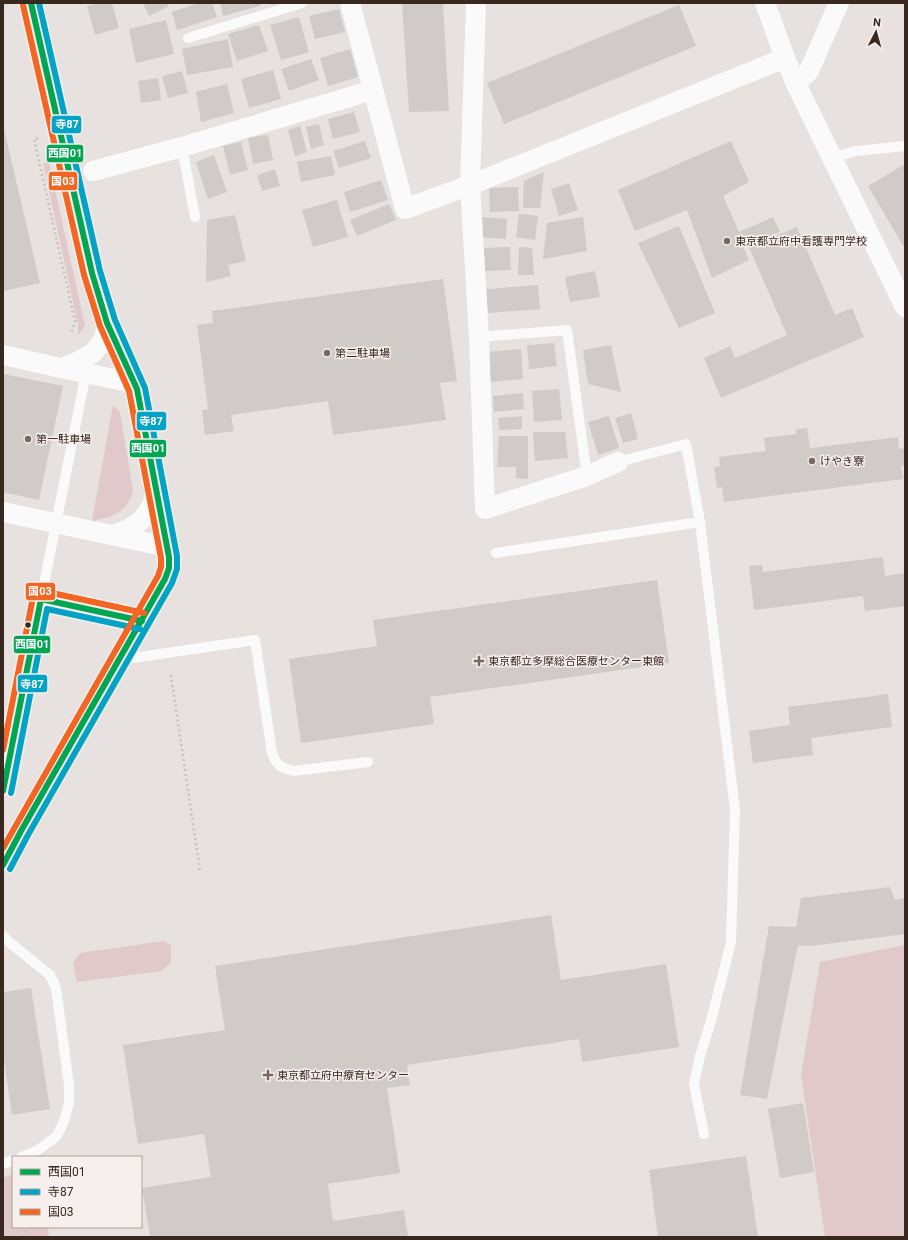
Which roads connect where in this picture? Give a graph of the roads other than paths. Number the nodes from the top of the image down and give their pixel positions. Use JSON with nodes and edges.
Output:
{"nodes":[{"id":1,"x":31,"y":3,"type":"edge"},
{"id":2,"x":302,"y":3,"type":"edge"},
{"id":3,"x":350,"y":3,"type":"edge"},
{"id":4,"x":476,"y":3,"type":"edge"},
{"id":5,"x":765,"y":3,"type":"edge"},
{"id":6,"x":840,"y":3,"type":"edge"},
{"id":7,"x":188,"y":38,"type":"dead end"},
{"id":8,"x":785,"y":58,"type":"junction"},
{"id":9,"x":796,"y":84,"type":"junction"},
{"id":10,"x":373,"y":90,"type":"junction"},
{"id":11,"x":905,"y":146,"type":"edge"},
{"id":12,"x":182,"y":147,"type":"junction"},
{"id":13,"x":832,"y":158,"type":"junction"},
{"id":14,"x":93,"y":171,"type":"dead end"},
{"id":15,"x":470,"y":185,"type":"junction"},
{"id":16,"x":195,"y":217,"type":"dead end"},
{"id":17,"x":905,"y":307,"type":"edge"},
{"id":18,"x":108,"y":323,"type":"junction"},
{"id":19,"x":479,"y":337,"type":"junction"},
{"id":20,"x":3,"y":356,"type":"edge"},
{"id":21,"x":61,"y":368,"type":"junction"},
{"id":22,"x":86,"y":373,"type":"junction"},
{"id":23,"x":134,"y":383,"type":"junction"},
{"id":24,"x":618,"y":462,"type":"joint"},
{"id":25,"x":587,"y":476,"type":"junction"},
{"id":26,"x":157,"y":492,"type":"junction"},
{"id":27,"x":3,"y":512,"type":"edge"},
{"id":28,"x":700,"y":522,"type":"junction"},
{"id":29,"x":56,"y":523,"type":"junction"},
{"id":30,"x":113,"y":535,"type":"junction"},
{"id":31,"x":168,"y":547,"type":"junction"},
{"id":32,"x":496,"y":552,"type":"dead end"},
{"id":33,"x":41,"y":599,"type":"junction"},
{"id":34,"x":142,"y":620,"type":"junction"},
{"id":35,"x":119,"y":660,"type":"junction"},
{"id":36,"x":368,"y":762,"type":"dead end"},
{"id":37,"x":3,"y":791,"type":"edge"},
{"id":38,"x":3,"y":865,"type":"edge"},
{"id":39,"x":3,"y":935,"type":"edge"},
{"id":40,"x":704,"y":1134,"type":"dead end"},
{"id":41,"x":23,"y":1156,"type":"edge"}],
"edges":[{"from":1,"to":18,"type":"street"},
{"from":2,"to":7,"type":"lane"},
{"from":3,"to":10,"type":"street"},
{"from":4,"to":15,"type":"street"},
{"from":5,"to":8,"type":"street"},
{"from":6,"to":9,"type":"street"},
{"from":8,"to":9,"type":"street"},
{"from":8,"to":15,"type":"street"},
{"from":9,"to":13,"type":"street"},
{"from":10,"to":12,"type":"street"},
{"from":10,"to":15,"type":"street"},
{"from":11,"to":13,"type":"lane"},
{"from":12,"to":14,"type":"street"},
{"from":12,"to":16,"type":"lane"},
{"from":13,"to":17,"type":"street"},
{"from":15,"to":19,"type":"street"},
{"from":18,"to":21,"type":"street"},
{"from":18,"to":23,"type":"street"},
{"from":19,"to":25,"type":"lane"},
{"from":19,"to":25,"type":"street"},
{"from":20,"to":21,"type":"street"},
{"from":21,"to":22,"type":"street"},
{"from":22,"to":23,"type":"street"},
{"from":22,"to":29,"type":"lane"},
{"from":23,"to":26,"type":"street"},
{"from":24,"to":25,"type":"street"},
{"from":24,"to":28,"type":"lane"},
{"from":26,"to":30,"type":"street"},
{"from":26,"to":31,"type":"street"},
{"from":27,"to":29,"type":"street"},
{"from":28,"to":32,"type":"lane"},
{"from":28,"to":40,"type":"lane"},
{"from":29,"to":30,"type":"street"},
{"from":29,"to":33,"type":"lane"},
{"from":30,"to":31,"type":"street"},
{"from":31,"to":34,"type":"lane"},
{"from":33,"to":34,"type":"lane"},
{"from":33,"to":37,"type":"lane"},
{"from":34,"to":35,"type":"lane"},
{"from":35,"to":36,"type":"lane"},
{"from":35,"to":38,"type":"lane"},
{"from":39,"to":41,"type":"lane"}]}
